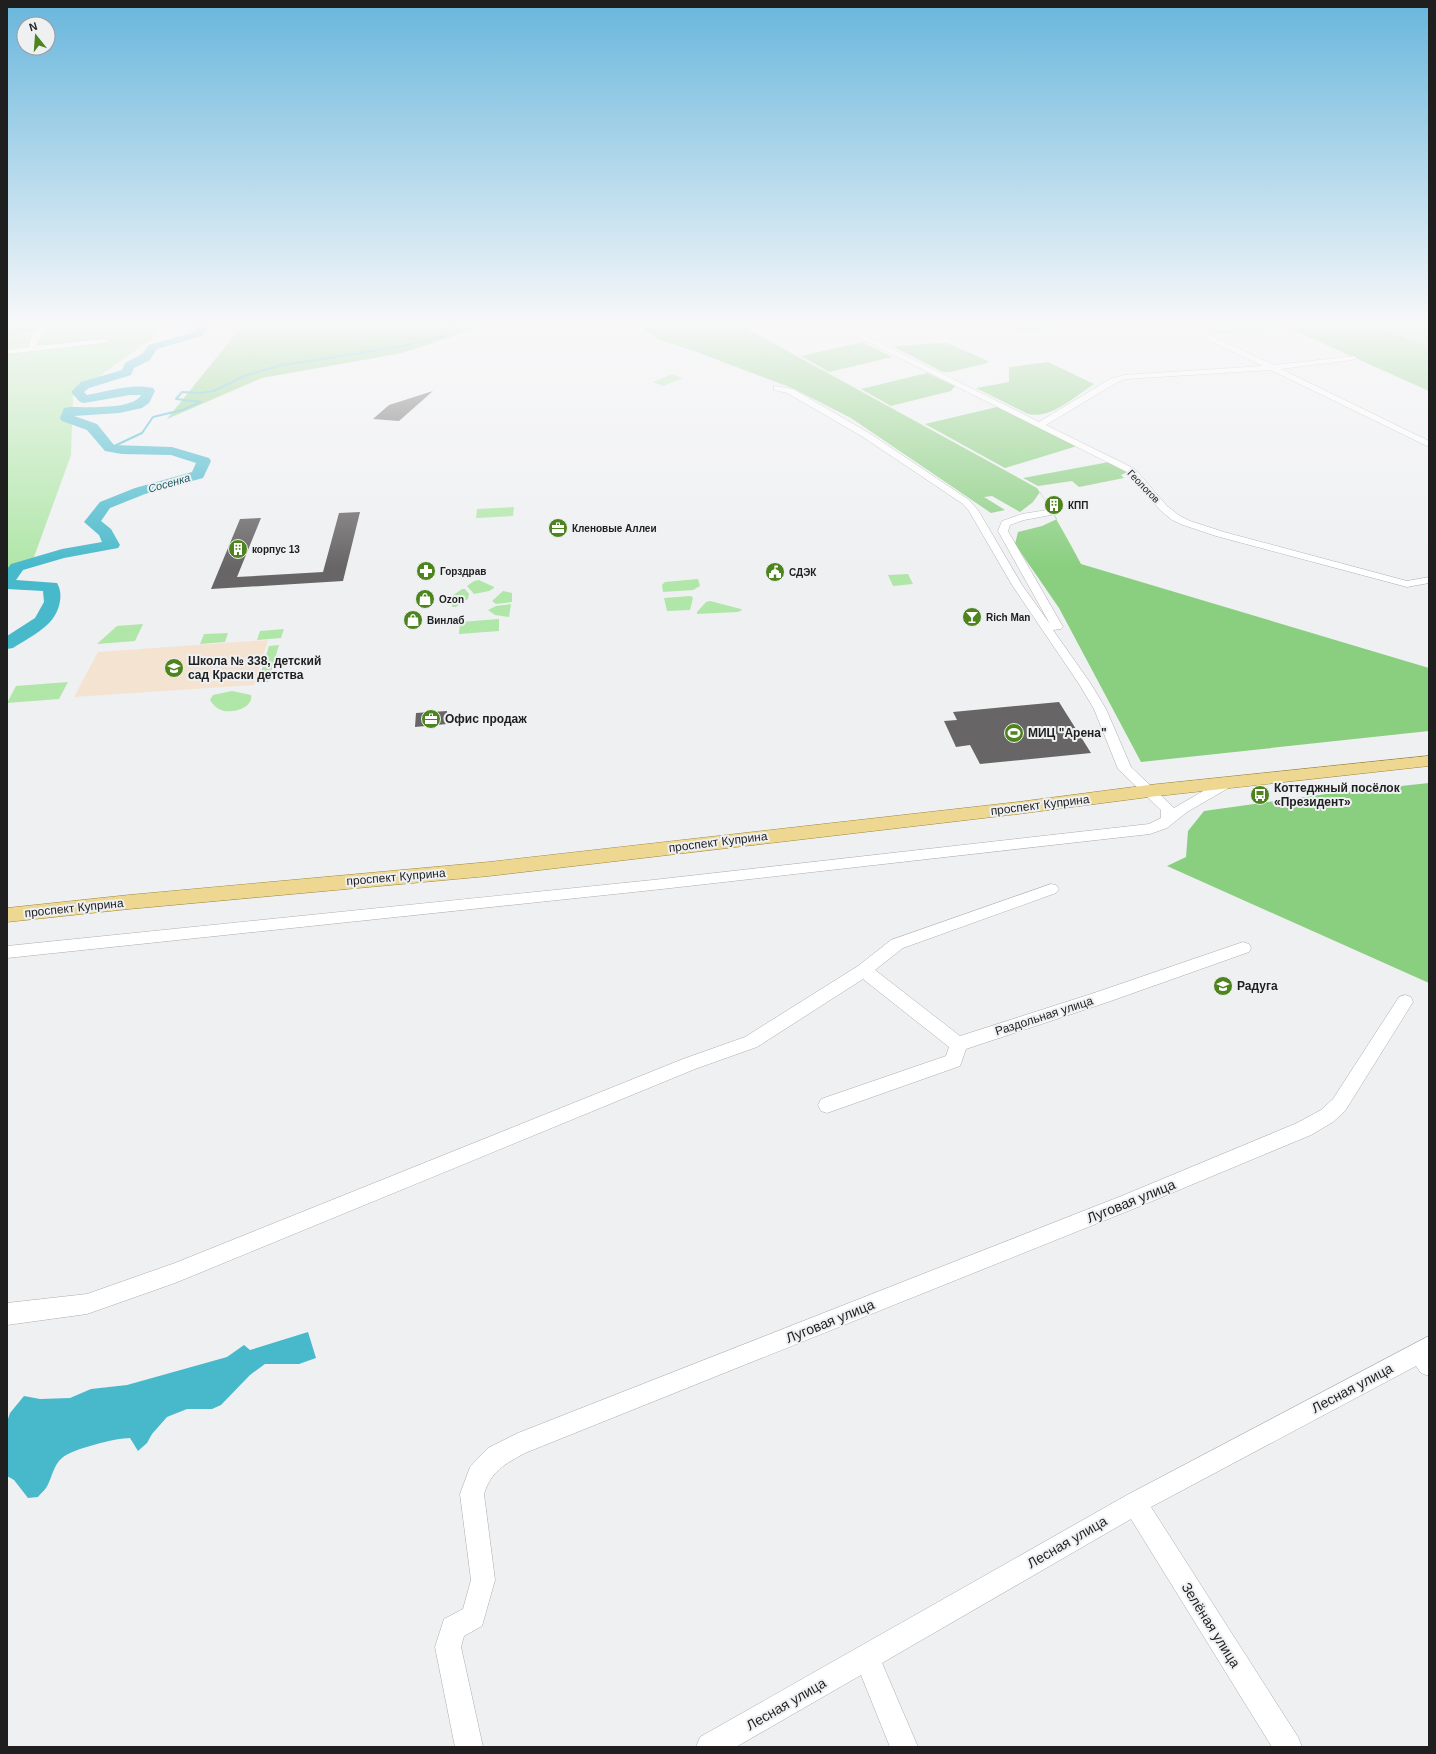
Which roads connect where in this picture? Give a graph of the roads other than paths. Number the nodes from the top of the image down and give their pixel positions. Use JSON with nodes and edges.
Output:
{"nodes":[{"id":1,"x":810,"y":403,"type":"edge"},
{"id":2,"x":995,"y":403,"type":"edge"},
{"id":3,"x":1077,"y":403,"type":"edge"},
{"id":4,"x":1344,"y":403,"type":"edge"},
{"id":5,"x":1040,"y":425,"type":"junction"},
{"id":6,"x":1429,"y":444,"type":"edge"},
{"id":7,"x":1053,"y":512,"type":"dead end"},
{"id":8,"x":1429,"y":580,"type":"edge"},
{"id":9,"x":1065,"y":655,"type":"junction"},
{"id":10,"x":1429,"y":761,"type":"edge"},
{"id":11,"x":1227,"y":783,"type":"junction"},
{"id":12,"x":1149,"y":791,"type":"junction"},
{"id":13,"x":1168,"y":819,"type":"junction"},
{"id":14,"x":1052,"y":889,"type":"dead end"},
{"id":15,"x":7,"y":915,"type":"edge"},
{"id":16,"x":1243,"y":948,"type":"dead end"},
{"id":17,"x":7,"y":952,"type":"edge"},
{"id":18,"x":864,"y":970,"type":"junction"},
{"id":19,"x":1404,"y":1002,"type":"dead end"},
{"id":20,"x":958,"y":1044,"type":"junction"},
{"id":21,"x":827,"y":1105,"type":"dead end"},
{"id":22,"x":7,"y":1314,"type":"edge"},
{"id":23,"x":1426,"y":1355,"type":"edge"},
{"id":24,"x":1135,"y":1503,"type":"junction"},
{"id":25,"x":867,"y":1658,"type":"junction"},
{"id":26,"x":469,"y":1747,"type":"edge"},
{"id":27,"x":710,"y":1747,"type":"edge"},
{"id":28,"x":904,"y":1747,"type":"edge"},
{"id":29,"x":1288,"y":1747,"type":"edge"}],
"edges":[{"from":1,"to":9,"type":"street"},
{"from":2,"to":5,"type":"street","name":"Геологов"},
{"from":3,"to":5,"type":"street"},
{"from":4,"to":6,"type":"street"},
{"from":5,"to":8,"type":"street","name":"Геологов"},
{"from":7,"to":9,"type":"street"},
{"from":9,"to":12,"type":"street"},
{"from":10,"to":11,"type":"main road","name":"проспект Куприна"},
{"from":11,"to":12,"type":"main road","name":"проспект Куприна"},
{"from":11,"to":13,"type":"street"},
{"from":12,"to":13,"type":"street"},
{"from":12,"to":15,"type":"main road","name":"проспект Куприна"},
{"from":13,"to":17,"type":"street"},
{"from":14,"to":18,"type":"street"},
{"from":16,"to":20,"type":"street","name":"Раздольная улица"},
{"from":18,"to":20,"type":"street"},
{"from":18,"to":22,"type":"street"},
{"from":19,"to":26,"type":"street","name":"Луговая улица"},
{"from":20,"to":21,"type":"street"},
{"from":23,"to":24,"type":"street","name":"Лесная улица"},
{"from":24,"to":25,"type":"street","name":"Лесная улица"},
{"from":24,"to":29,"type":"street","name":"Зелёная улица"},
{"from":25,"to":27,"type":"street","name":"Лесная улица"},
{"from":25,"to":28,"type":"street"}]}
